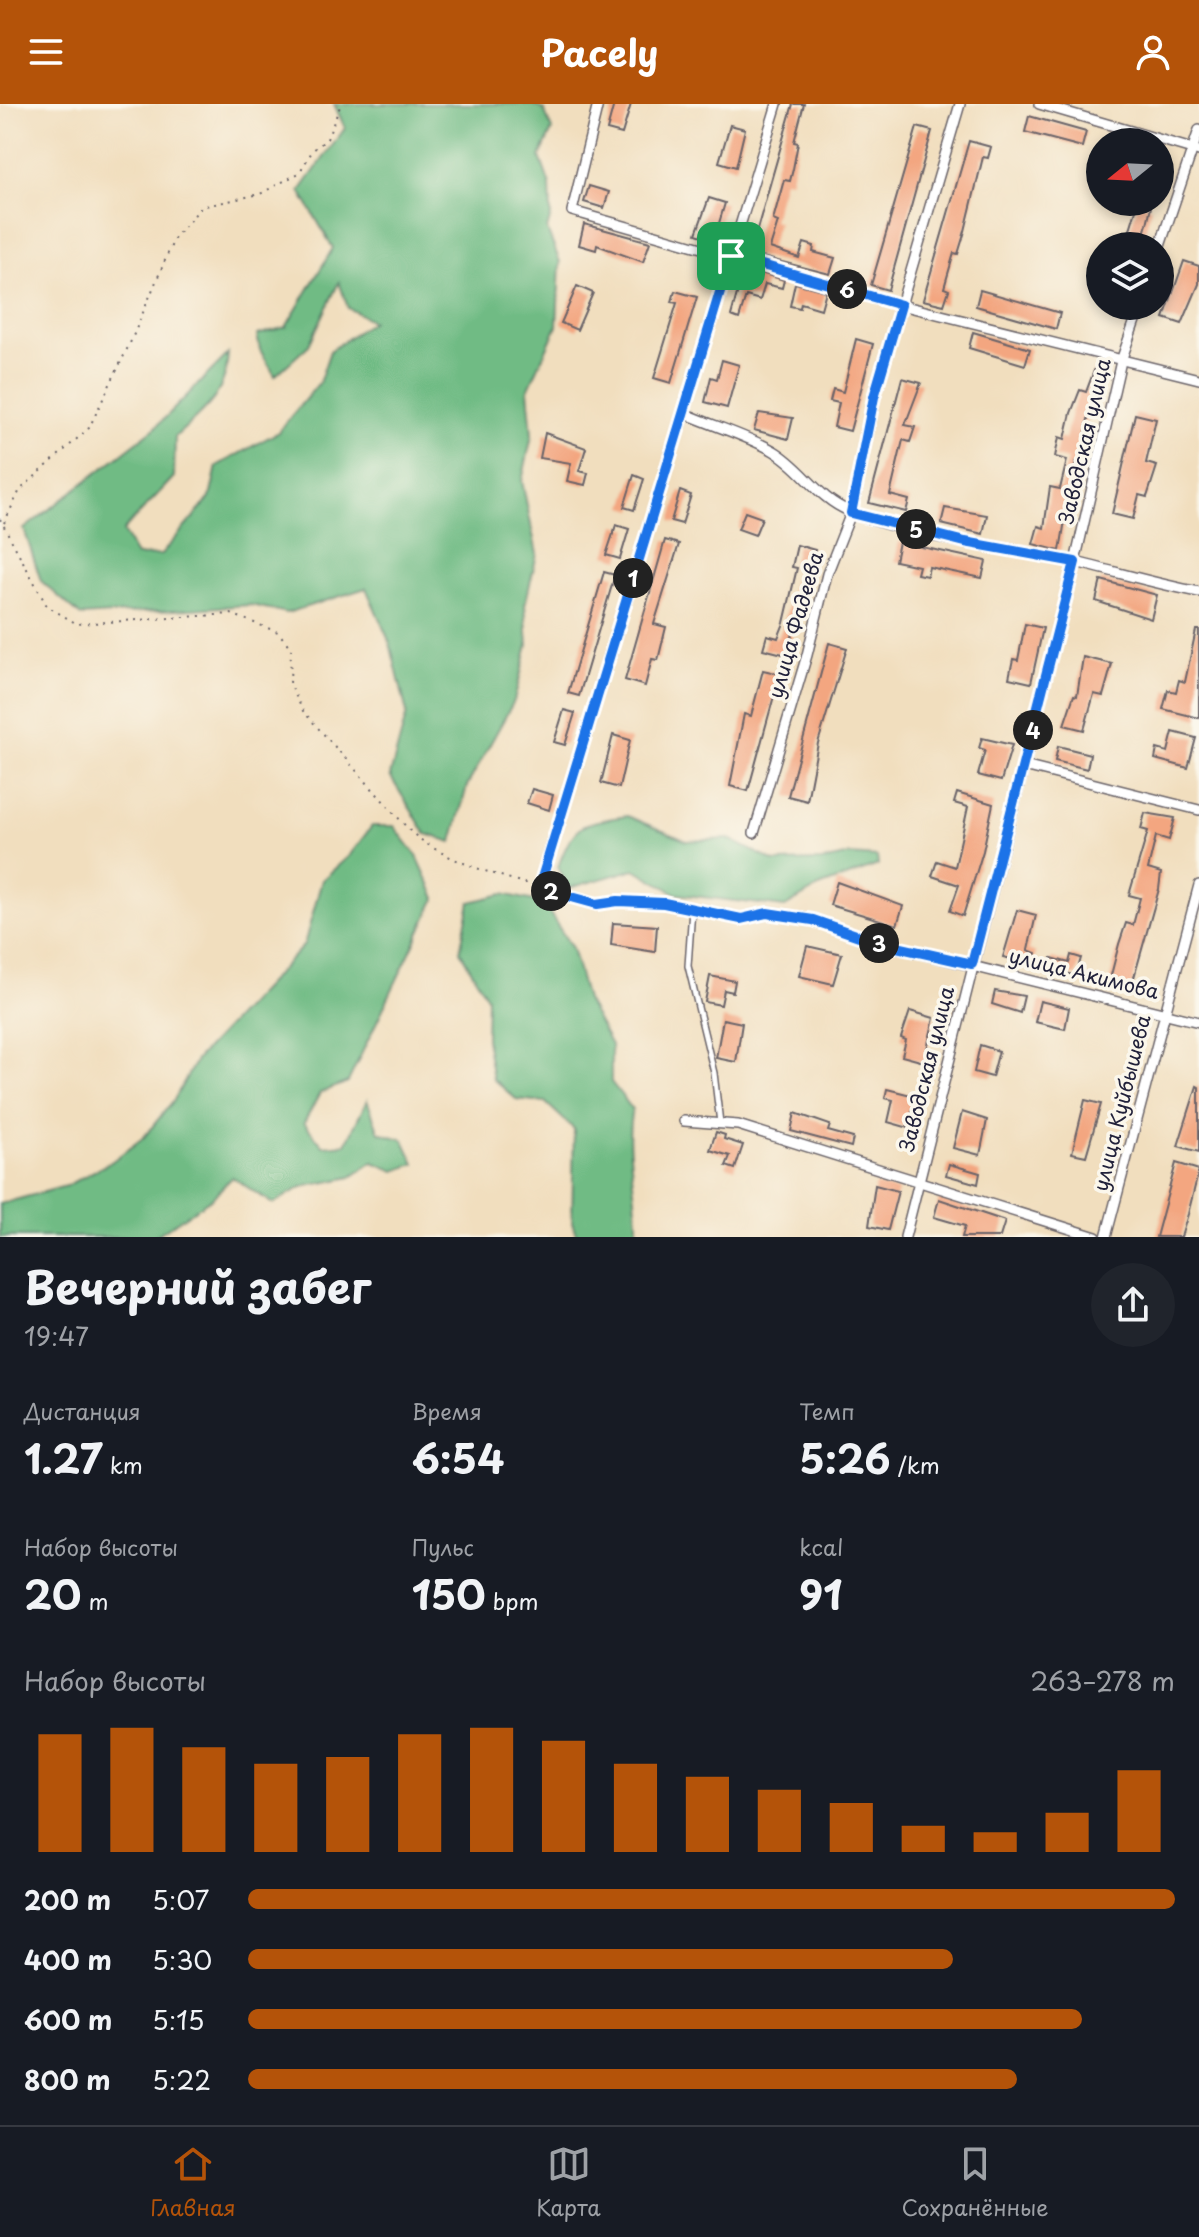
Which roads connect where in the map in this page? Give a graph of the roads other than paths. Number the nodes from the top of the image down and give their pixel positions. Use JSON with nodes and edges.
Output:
{"nodes":[{"id":1,"x":598,"y":104,"type":"edge"},
{"id":2,"x":777,"y":104,"type":"edge"},
{"id":3,"x":960,"y":104,"type":"edge"},
{"id":4,"x":1039,"y":104,"type":"edge"},
{"id":5,"x":1199,"y":130,"type":"edge"},
{"id":6,"x":1196,"y":150,"type":"edge"},
{"id":7,"x":1165,"y":232,"type":"edge"},
{"id":8,"x":731,"y":256,"type":"junction"},
{"id":9,"x":901,"y":305,"type":"junction"},
{"id":10,"x":1135,"y":320,"type":"edge"},
{"id":11,"x":1121,"y":361,"type":"junction"},
{"id":12,"x":1199,"y":379,"type":"edge"},
{"id":13,"x":684,"y":413,"type":"junction"},
{"id":14,"x":851,"y":513,"type":"junction"},
{"id":15,"x":1075,"y":562,"type":"junction"},
{"id":16,"x":1199,"y":592,"type":"edge"},
{"id":17,"x":1024,"y":766,"type":"junction"},
{"id":18,"x":1199,"y":810,"type":"edge"},
{"id":19,"x":754,"y":833,"type":"dead end"},
{"id":20,"x":1199,"y":885,"type":"edge"},
{"id":21,"x":692,"y":909,"type":"junction"},
{"id":22,"x":972,"y":964,"type":"junction"},
{"id":23,"x":1164,"y":1012,"type":"junction"},
{"id":24,"x":1199,"y":1022,"type":"edge"},
{"id":25,"x":684,"y":1121,"type":"dead end"},
{"id":26,"x":720,"y":1124,"type":"junction"},
{"id":27,"x":918,"y":1181,"type":"junction"},
{"id":28,"x":905,"y":1237,"type":"edge"},
{"id":29,"x":1096,"y":1237,"type":"edge"},
{"id":30,"x":1106,"y":1237,"type":"edge"}],
"edges":[{"from":1,"to":8,"type":"street"},
{"from":2,"to":8,"type":"street"},
{"from":3,"to":9,"type":"street","name":"улица Фадеева"},
{"from":4,"to":6,"type":"street"},
{"from":5,"to":6,"type":"street"},
{"from":6,"to":7,"type":"street"},
{"from":8,"to":9,"type":"street"},
{"from":8,"to":13,"type":"street"},
{"from":9,"to":11,"type":"street"},
{"from":9,"to":14,"type":"street","name":"улица Фадеева"},
{"from":10,"to":11,"type":"street","name":"Заводская улица"},
{"from":11,"to":12,"type":"street"},
{"from":11,"to":15,"type":"street","name":"Заводская улица"},
{"from":13,"to":14,"type":"street"},
{"from":13,"to":21,"type":"street","name":"улица Акимова"},
{"from":14,"to":15,"type":"street"},
{"from":14,"to":19,"type":"street","name":"улица Фадеева"},
{"from":15,"to":16,"type":"street"},
{"from":15,"to":17,"type":"street","name":"Заводская улица"},
{"from":17,"to":18,"type":"street"},
{"from":17,"to":22,"type":"street","name":"Заводская улица"},
{"from":20,"to":23,"type":"street","name":"улица Куйбышева"},
{"from":21,"to":22,"type":"street","name":"улица Акимова"},
{"from":21,"to":26,"type":"lane"},
{"from":22,"to":23,"type":"street","name":"улица Акимова"},
{"from":22,"to":27,"type":"street","name":"Заводская улица"},
{"from":23,"to":24,"type":"street","name":"улица Акимова"},
{"from":23,"to":30,"type":"street","name":"улица Куйбышева"},
{"from":25,"to":26,"type":"street"},
{"from":26,"to":27,"type":"street"},
{"from":27,"to":28,"type":"street","name":"Заводская улица"},
{"from":27,"to":29,"type":"street"}]}
